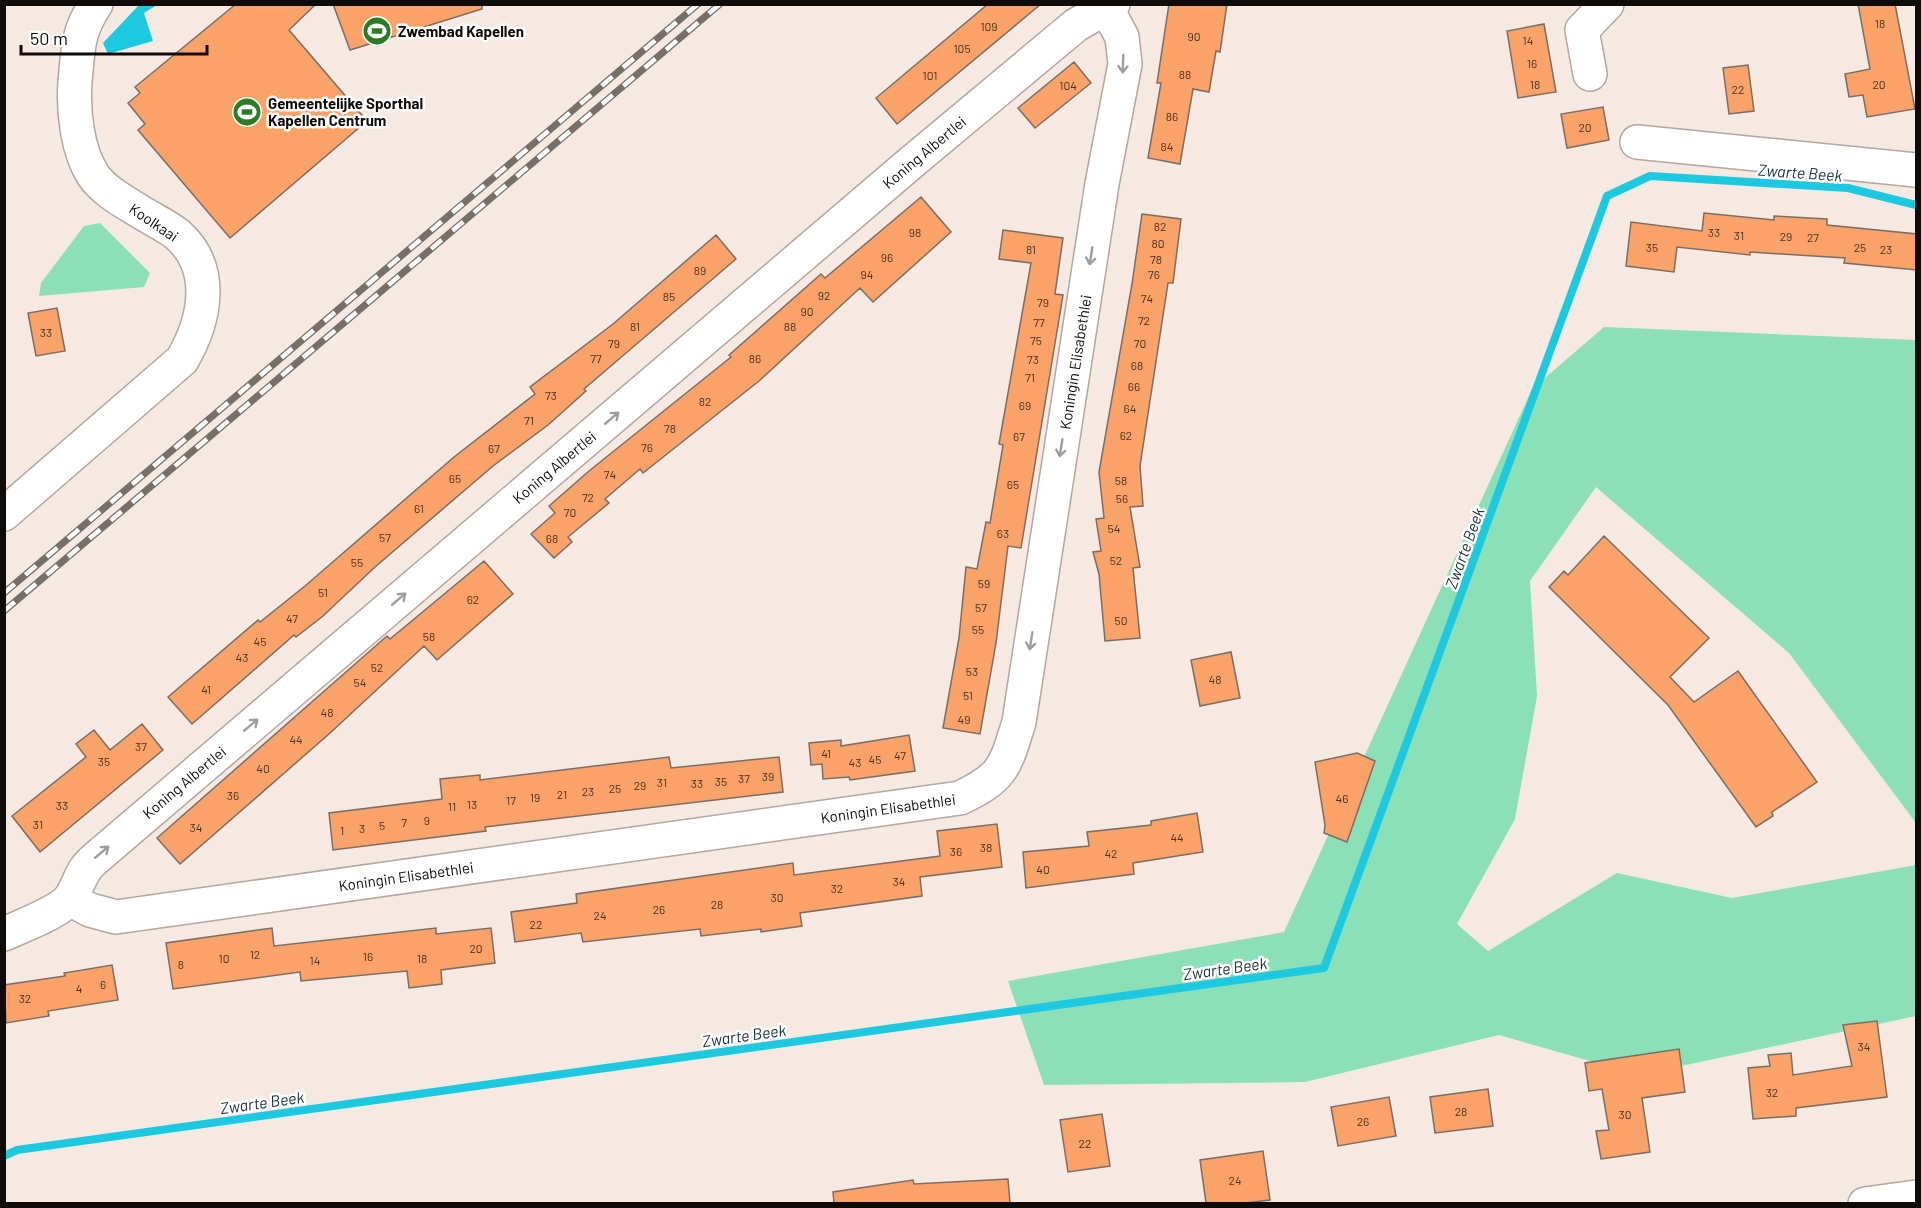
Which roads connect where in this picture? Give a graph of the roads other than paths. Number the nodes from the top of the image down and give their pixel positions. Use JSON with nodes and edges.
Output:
{"nodes":[{"id":1,"x":96,"y":4,"type":"edge"},
{"id":2,"x":1607,"y":4,"type":"edge"},
{"id":3,"x":1110,"y":7,"type":"edge"},
{"id":4,"x":1590,"y":74,"type":"dead end"},
{"id":5,"x":1637,"y":142,"type":"dead end"},
{"id":6,"x":1917,"y":170,"type":"edge"},
{"id":7,"x":4,"y":514,"type":"edge"},
{"id":8,"x":70,"y":899,"type":"junction"},
{"id":9,"x":4,"y":934,"type":"edge"},
{"id":10,"x":1917,"y":1197,"type":"edge"},
{"id":11,"x":1865,"y":1203,"type":"edge"}],
"edges":[{"from":1,"to":7,"type":"street","name":"Koolkaai"},
{"from":2,"to":4,"type":"street"},
{"from":8,"to":3,"type":"street","name":"Koning Albertlei","one_way":true},
{"from":3,"to":8,"type":"street","name":"Koningin Elisabethlei","one_way":true},
{"from":5,"to":6,"type":"street"},
{"from":8,"to":9,"type":"street"},
{"from":10,"to":11,"type":"street"}]}
